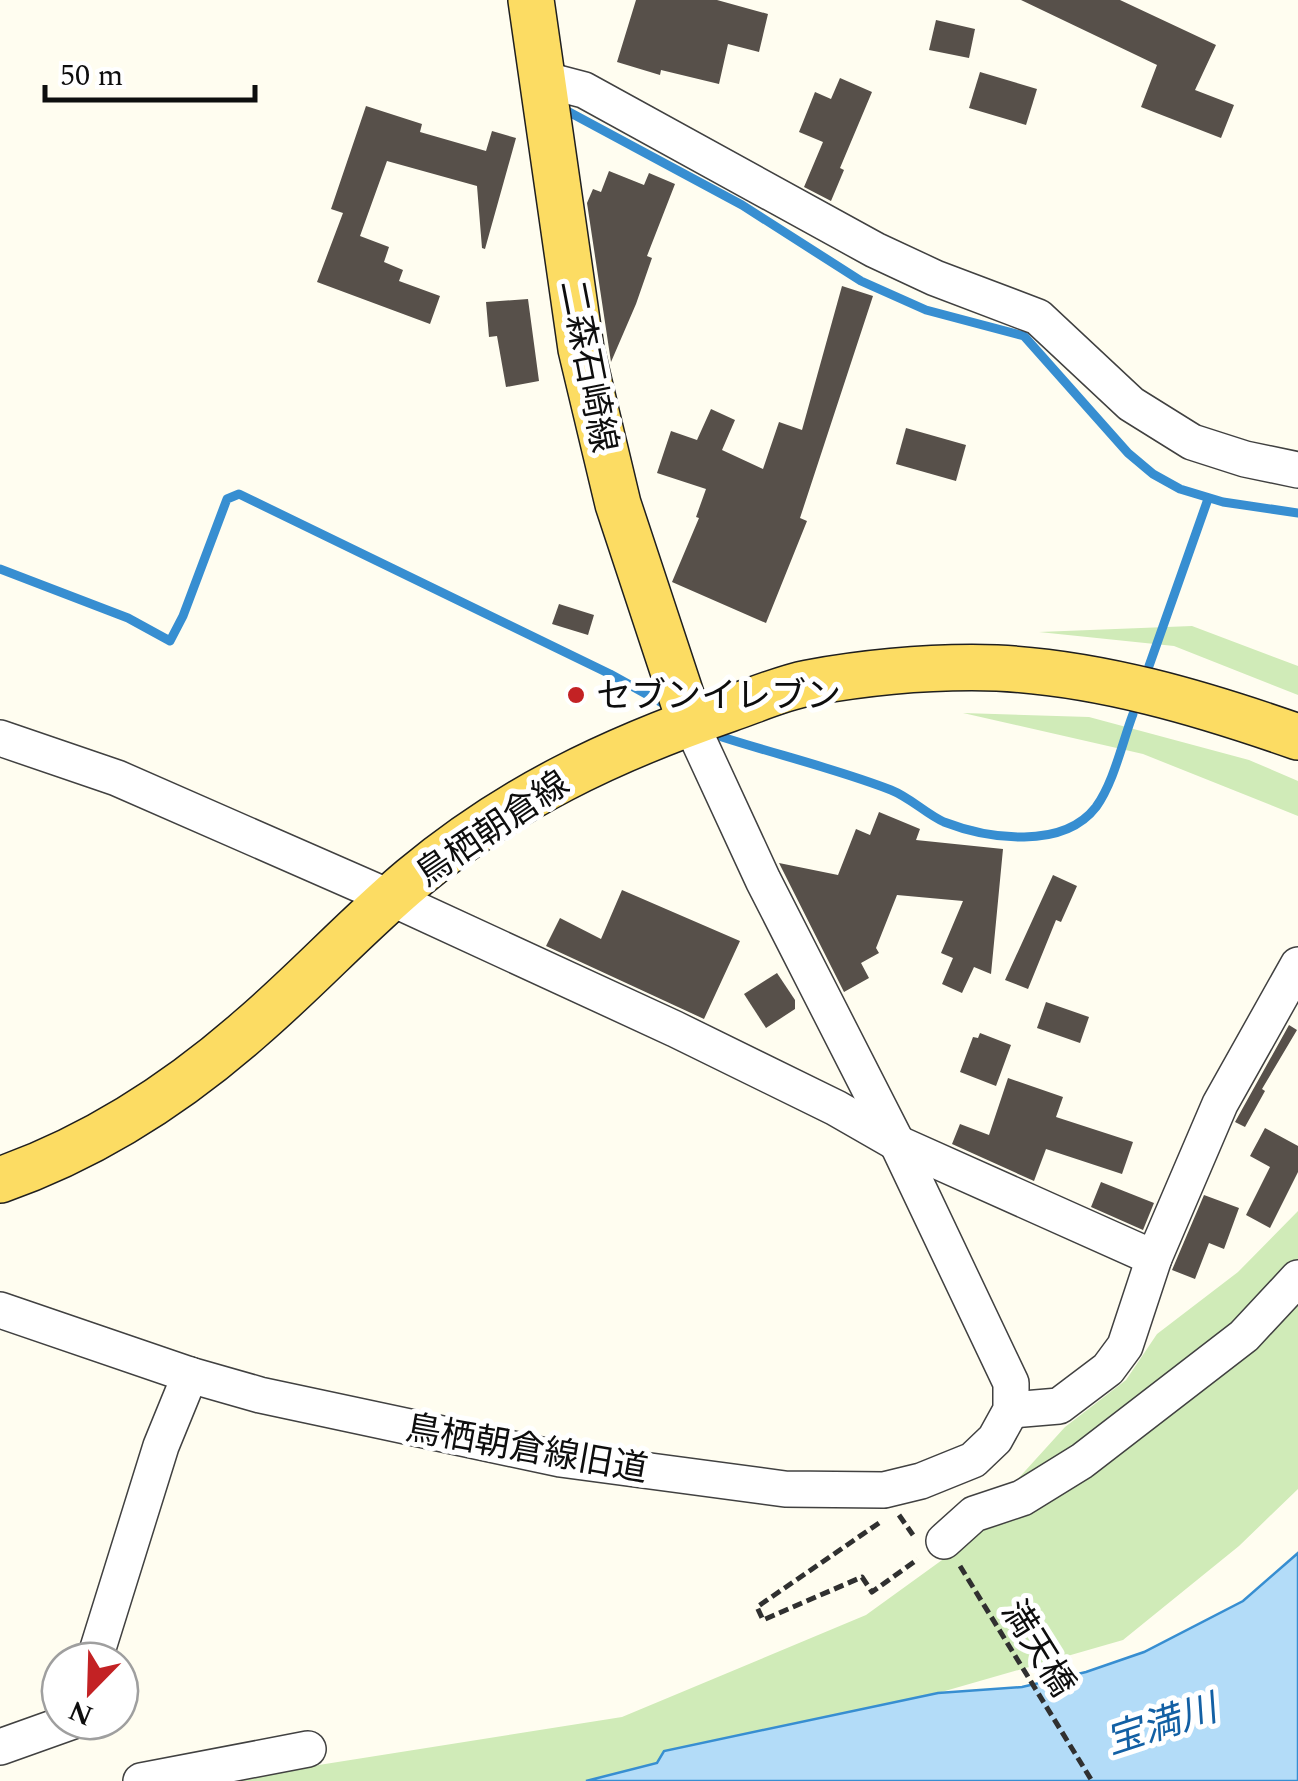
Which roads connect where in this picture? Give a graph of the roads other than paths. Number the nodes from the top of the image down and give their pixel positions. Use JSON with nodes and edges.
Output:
{"nodes":[{"id":1,"x":532,"y":0,"type":"edge"},
{"id":2,"x":542,"y":79,"type":"junction"},
{"id":3,"x":1298,"y":470,"type":"edge"},
{"id":4,"x":690,"y":722,"type":"junction"},
{"id":5,"x":1298,"y":737,"type":"edge"},
{"id":6,"x":0,"y":738,"type":"edge"},
{"id":7,"x":392,"y":898,"type":"junction"},
{"id":8,"x":1298,"y":965,"type":"edge"},
{"id":9,"x":897,"y":1143,"type":"junction"},
{"id":10,"x":0,"y":1180,"type":"edge"},
{"id":11,"x":1154,"y":1258,"type":"junction"},
{"id":12,"x":1298,"y":1278,"type":"edge"},
{"id":13,"x":0,"y":1310,"type":"edge"},
{"id":14,"x":190,"y":1375,"type":"junction"},
{"id":15,"x":1011,"y":1396,"type":"junction"},
{"id":16,"x":935,"y":1548,"type":"road end"},
{"id":17,"x":100,"y":1641,"type":"edge"},
{"id":18,"x":40,"y":1733,"type":"edge"},
{"id":19,"x":0,"y":1747,"type":"edge"},
{"id":20,"x":308,"y":1749,"type":"dead end"},
{"id":21,"x":141,"y":1781,"type":"edge"}],
"edges":[{"from":1,"to":2,"type":"main road","name":"二森石崎線"},
{"from":2,"to":3,"type":"street"},
{"from":2,"to":4,"type":"main road","name":"二森石崎線"},
{"from":4,"to":5,"type":"main road","name":"鳥栖朝倉線"},
{"from":4,"to":7,"type":"main road","name":"鳥栖朝倉線"},
{"from":4,"to":9,"type":"street"},
{"from":6,"to":7,"type":"street"},
{"from":7,"to":9,"type":"street"},
{"from":7,"to":10,"type":"main road","name":"鳥栖朝倉線"},
{"from":8,"to":11,"type":"street"},
{"from":9,"to":11,"type":"street"},
{"from":9,"to":15,"type":"street"},
{"from":11,"to":15,"type":"street"},
{"from":12,"to":16,"type":"street"},
{"from":13,"to":14,"type":"street","name":"鳥栖朝倉線旧道"},
{"from":14,"to":15,"type":"street","name":"鳥栖朝倉線旧道"},
{"from":14,"to":17,"type":"street"},
{"from":18,"to":19,"type":"street"},
{"from":20,"to":21,"type":"street"}]}
